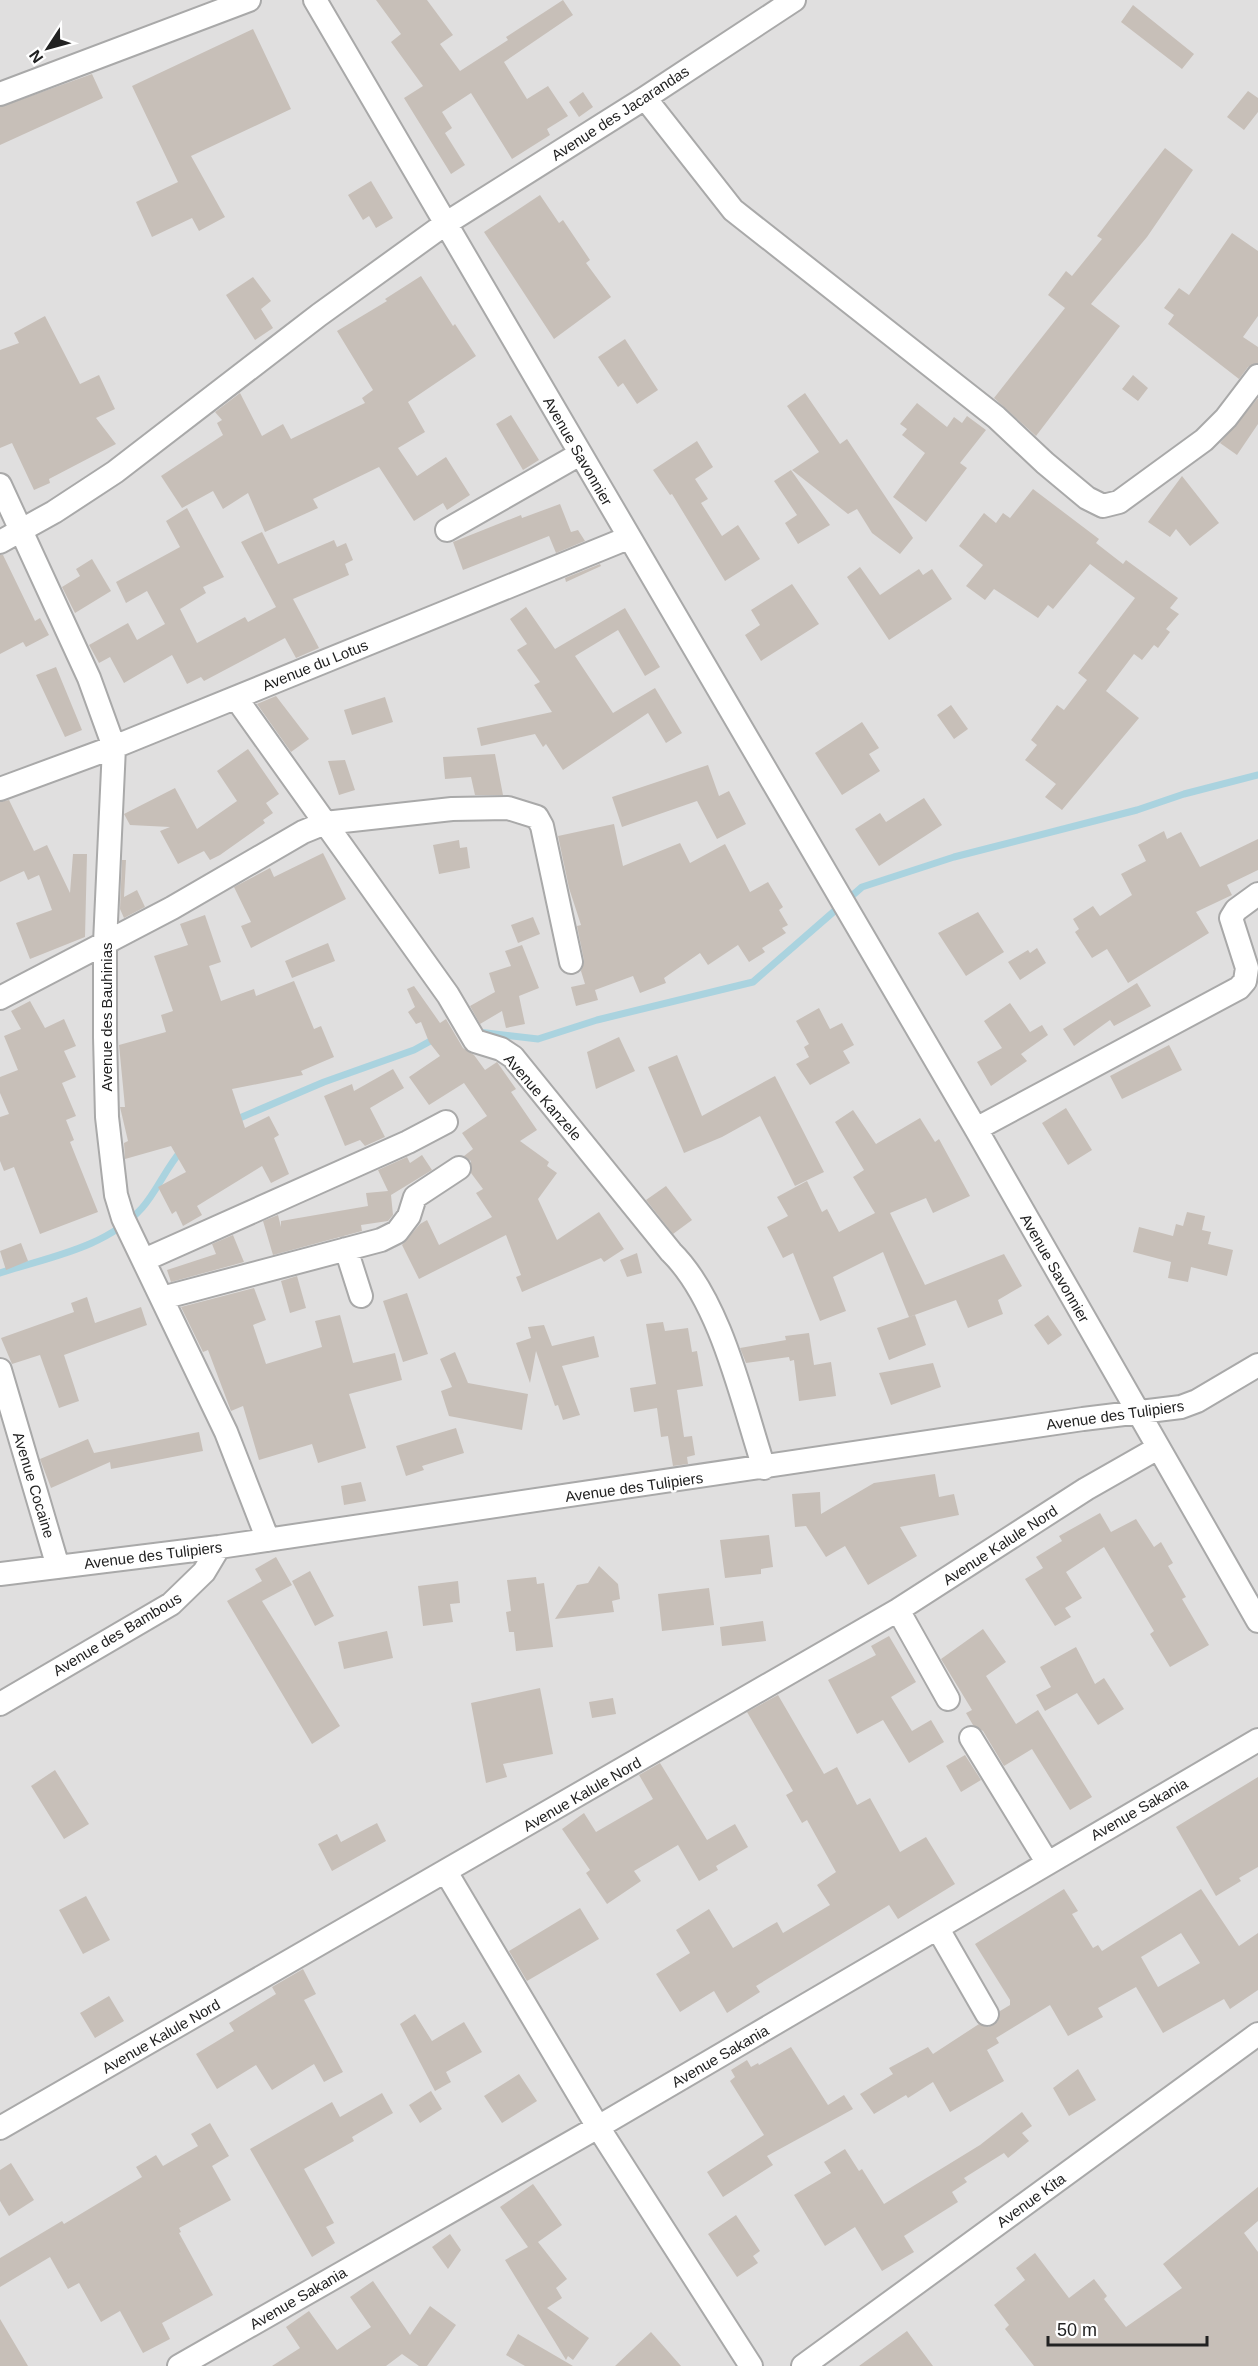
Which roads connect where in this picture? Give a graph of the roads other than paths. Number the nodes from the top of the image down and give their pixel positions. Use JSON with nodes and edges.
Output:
{"nodes":[{"id":1,"x":249,"y":0,"type":"edge"},
{"id":2,"x":315,"y":0,"type":"edge"},
{"id":3,"x":794,"y":0,"type":"edge"},
{"id":4,"x":0,"y":93,"type":"edge"},
{"id":5,"x":645,"y":98,"type":"junction"},
{"id":6,"x":445,"y":224,"type":"junction"},
{"id":7,"x":1258,"y":376,"type":"edge"},
{"id":8,"x":579,"y":454,"type":"junction"},
{"id":9,"x":0,"y":485,"type":"edge"},
{"id":10,"x":447,"y":530,"type":"dead end"},
{"id":11,"x":20,"y":532,"type":"junction"},
{"id":12,"x":628,"y":538,"type":"junction"},
{"id":13,"x":0,"y":542,"type":"edge"},
{"id":14,"x":236,"y":698,"type":"junction"},
{"id":15,"x":114,"y":747,"type":"junction"},
{"id":16,"x":0,"y":789,"type":"edge"},
{"id":17,"x":325,"y":823,"type":"junction"},
{"id":18,"x":1258,"y":894,"type":"edge"},
{"id":19,"x":105,"y":943,"type":"junction"},
{"id":20,"x":571,"y":962,"type":"dead end"},
{"id":21,"x":0,"y":998,"type":"edge"},
{"id":22,"x":446,"y":1122,"type":"dead end"},
{"id":23,"x":976,"y":1130,"type":"junction"},
{"id":24,"x":459,"y":1168,"type":"dead end"},
{"id":25,"x":346,"y":1249,"type":"junction"},
{"id":26,"x":140,"y":1251,"type":"junction"},
{"id":27,"x":361,"y":1296,"type":"dead end"},
{"id":28,"x":162,"y":1298,"type":"junction"},
{"id":29,"x":1258,"y":1365,"type":"edge"},
{"id":30,"x":0,"y":1370,"type":"edge"},
{"id":31,"x":1138,"y":1413,"type":"junction"},
{"id":32,"x":1158,"y":1448,"type":"junction"},
{"id":33,"x":764,"y":1468,"type":"junction"},
{"id":34,"x":268,"y":1540,"type":"junction"},
{"id":35,"x":219,"y":1547,"type":"junction"},
{"id":36,"x":58,"y":1566,"type":"junction"},
{"id":37,"x":0,"y":1574,"type":"edge"},
{"id":38,"x":898,"y":1610,"type":"junction"},
{"id":39,"x":1258,"y":1621,"type":"edge"},
{"id":40,"x":948,"y":1699,"type":"dead end"},
{"id":41,"x":0,"y":1704,"type":"edge"},
{"id":42,"x":970,"y":1738,"type":"dead end"},
{"id":43,"x":1258,"y":1740,"type":"edge"},
{"id":44,"x":1047,"y":1862,"type":"junction"},
{"id":45,"x":446,"y":1872,"type":"junction"},
{"id":46,"x":938,"y":1929,"type":"junction"},
{"id":47,"x":987,"y":2014,"type":"dead end"},
{"id":48,"x":1258,"y":2034,"type":"edge"},
{"id":49,"x":598,"y":2127,"type":"junction"},
{"id":50,"x":0,"y":2128,"type":"edge"},
{"id":51,"x":179,"y":2366,"type":"edge"},
{"id":52,"x":751,"y":2366,"type":"edge"},
{"id":53,"x":803,"y":2366,"type":"edge"}],
"edges":[{"from":1,"to":4,"type":"street"},
{"from":2,"to":6,"type":"street","name":"Avenue Savonnier"},
{"from":3,"to":5,"type":"street","name":"Avenue des Jacarandas"},
{"from":5,"to":6,"type":"street","name":"Avenue des Jacarandas"},
{"from":5,"to":7,"type":"street"},
{"from":6,"to":8,"type":"street","name":"Avenue Savonnier"},
{"from":6,"to":11,"type":"street","name":"Avenue des Jacarandas"},
{"from":8,"to":10,"type":"street"},
{"from":8,"to":12,"type":"street","name":"Avenue Savonnier"},
{"from":9,"to":11,"type":"street","name":"Avenue des Bauhinias"},
{"from":11,"to":13,"type":"street","name":"Avenue des Jacarandas"},
{"from":11,"to":15,"type":"street","name":"Avenue des Bauhinias"},
{"from":12,"to":14,"type":"street","name":"Avenue du Lotus"},
{"from":12,"to":23,"type":"street","name":"Avenue Savonnier"},
{"from":14,"to":15,"type":"street","name":"Avenue du Lotus"},
{"from":14,"to":17,"type":"street","name":"Avenue Kanzele"},
{"from":15,"to":16,"type":"street","name":"Avenue du Lotus"},
{"from":15,"to":19,"type":"street","name":"Avenue des Bauhinias"},
{"from":17,"to":19,"type":"street"},
{"from":17,"to":20,"type":"street"},
{"from":17,"to":33,"type":"street","name":"Avenue Kanzele"},
{"from":18,"to":23,"type":"street"},
{"from":19,"to":21,"type":"street"},
{"from":19,"to":26,"type":"street","name":"Avenue des Bauhinias"},
{"from":22,"to":26,"type":"street"},
{"from":23,"to":31,"type":"street","name":"Avenue Savonnier"},
{"from":24,"to":25,"type":"street"},
{"from":25,"to":27,"type":"street"},
{"from":25,"to":28,"type":"street"},
{"from":26,"to":28,"type":"street","name":"Avenue des Bauhinias"},
{"from":28,"to":34,"type":"street","name":"Avenue des Bauhinias"},
{"from":29,"to":31,"type":"street","name":"Avenue des Tulipiers"},
{"from":30,"to":36,"type":"street","name":"Avenue Cocaine"},
{"from":31,"to":32,"type":"street","name":"Avenue Savonnier"},
{"from":31,"to":33,"type":"street","name":"Avenue des Tulipiers"},
{"from":32,"to":38,"type":"street","name":"Avenue Kalule Nord"},
{"from":32,"to":39,"type":"street","name":"Avenue Savonnier"},
{"from":33,"to":34,"type":"street","name":"Avenue des Tulipiers"},
{"from":34,"to":35,"type":"street","name":"Avenue des Tulipiers"},
{"from":35,"to":36,"type":"street","name":"Avenue des Tulipiers"},
{"from":35,"to":41,"type":"street","name":"Avenue des Bambous"},
{"from":36,"to":37,"type":"street","name":"Avenue des Tulipiers"},
{"from":38,"to":40,"type":"street"},
{"from":38,"to":45,"type":"street","name":"Avenue Kalule Nord"},
{"from":42,"to":44,"type":"street"},
{"from":43,"to":44,"type":"street","name":"Avenue Sakania"},
{"from":44,"to":46,"type":"street","name":"Avenue Sakania"},
{"from":45,"to":49,"type":"street"},
{"from":45,"to":50,"type":"street","name":"Avenue Kalule Nord"},
{"from":46,"to":47,"type":"street"},
{"from":46,"to":49,"type":"street","name":"Avenue Sakania"},
{"from":48,"to":53,"type":"street","name":"Avenue Kita"},
{"from":49,"to":51,"type":"street","name":"Avenue Sakania"},
{"from":49,"to":52,"type":"street"}]}
